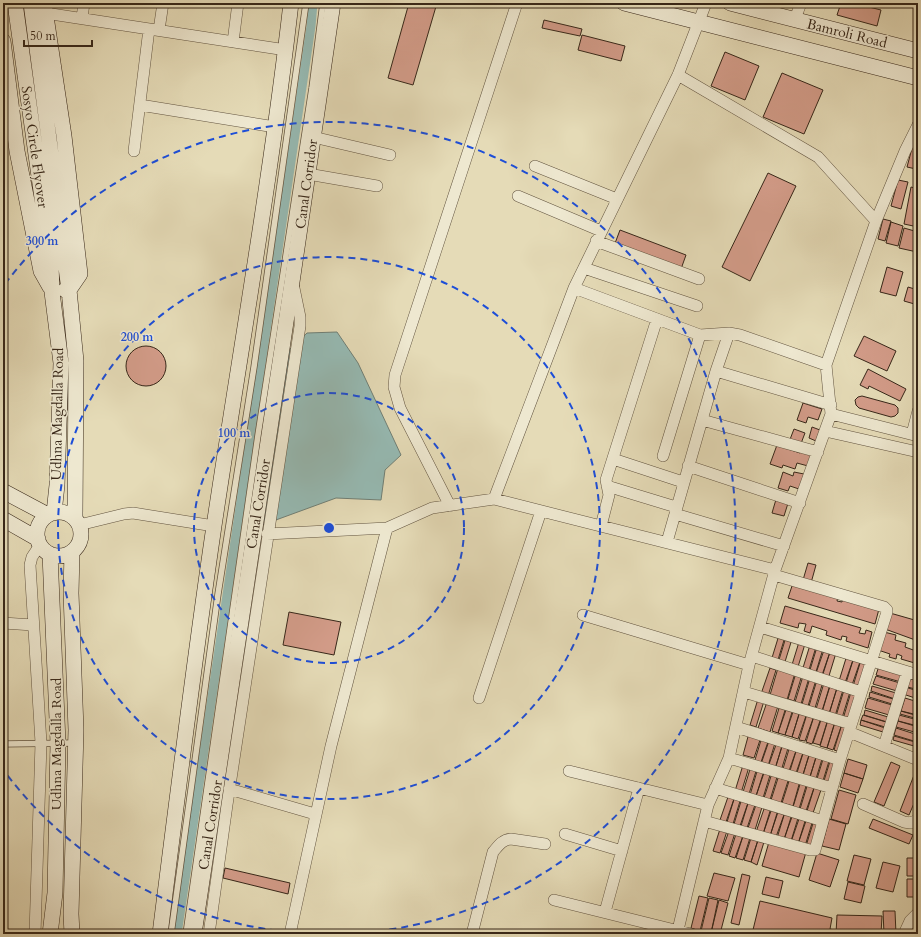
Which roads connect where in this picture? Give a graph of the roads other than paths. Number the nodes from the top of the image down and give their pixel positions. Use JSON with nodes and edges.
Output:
{"nodes":[{"id":1,"x":14,"y":3,"type":"edge"},
{"id":2,"x":31,"y":3,"type":"edge"},
{"id":3,"x":84,"y":3,"type":"edge"},
{"id":4,"x":163,"y":3,"type":"edge"},
{"id":5,"x":238,"y":3,"type":"edge"},
{"id":6,"x":291,"y":3,"type":"edge"},
{"id":7,"x":306,"y":3,"type":"edge"},
{"id":8,"x":323,"y":3,"type":"edge"},
{"id":9,"x":333,"y":3,"type":"edge"},
{"id":10,"x":517,"y":3,"type":"edge"},
{"id":11,"x":624,"y":3,"type":"edge"},
{"id":12,"x":706,"y":3,"type":"edge"},
{"id":13,"x":730,"y":3,"type":"edge"},
{"id":14,"x":801,"y":3,"type":"edge"},
{"id":15,"x":45,"y":8,"type":"edge"},
{"id":16,"x":82,"y":18,"type":"junction"},
{"id":17,"x":795,"y":19,"type":"junction"},
{"id":18,"x":699,"y":22,"type":"junction"},
{"id":19,"x":154,"y":29,"type":"junction"},
{"id":20,"x":3,"y":41,"type":"edge"},
{"id":21,"x":233,"y":42,"type":"junction"},
{"id":22,"x":286,"y":50,"type":"junction"},
{"id":23,"x":918,"y":51,"type":"edge"},
{"id":24,"x":678,"y":75,"type":"junction"},
{"id":25,"x":918,"y":78,"type":"edge"},
{"id":26,"x":140,"y":105,"type":"junction"},
{"id":27,"x":918,"y":124,"type":"edge"},
{"id":28,"x":275,"y":127,"type":"junction"},
{"id":29,"x":313,"y":137,"type":"junction"},
{"id":30,"x":134,"y":152,"type":"dead end"},
{"id":31,"x":390,"y":155,"type":"dead end"},
{"id":32,"x":535,"y":166,"type":"dead end"},
{"id":33,"x":308,"y":174,"type":"junction"},
{"id":34,"x":377,"y":186,"type":"dead end"},
{"id":35,"x":518,"y":196,"type":"dead end"},
{"id":36,"x":617,"y":199,"type":"junction"},
{"id":37,"x":876,"y":221,"type":"junction"},
{"id":38,"x":599,"y":236,"type":"junction"},
{"id":39,"x":58,"y":262,"type":"junction"},
{"id":40,"x":584,"y":268,"type":"junction"},
{"id":41,"x":699,"y":279,"type":"dead end"},
{"id":42,"x":292,"y":282,"type":"junction"},
{"id":43,"x":574,"y":288,"type":"junction"},
{"id":44,"x":69,"y":290,"type":"junction"},
{"id":45,"x":52,"y":292,"type":"junction"},
{"id":46,"x":697,"y":306,"type":"dead end"},
{"id":47,"x":657,"y":319,"type":"junction"},
{"id":48,"x":729,"y":333,"type":"junction"},
{"id":49,"x":700,"y":335,"type":"junction"},
{"id":50,"x":826,"y":365,"type":"junction"},
{"id":51,"x":716,"y":371,"type":"junction"},
{"id":52,"x":831,"y":410,"type":"junction"},
{"id":53,"x":918,"y":411,"type":"edge"},
{"id":54,"x":702,"y":420,"type":"junction"},
{"id":55,"x":825,"y":431,"type":"junction"},
{"id":56,"x":915,"y":435,"type":"edge"},
{"id":57,"x":818,"y":452,"type":"junction"},
{"id":58,"x":918,"y":452,"type":"edge"},
{"id":59,"x":663,"y":456,"type":"dead end"},
{"id":60,"x":613,"y":459,"type":"junction"},
{"id":61,"x":688,"y":466,"type":"junction"},
{"id":62,"x":683,"y":482,"type":"junction"},
{"id":63,"x":607,"y":486,"type":"junction"},
{"id":64,"x":3,"y":491,"type":"edge"},
{"id":65,"x":494,"y":499,"type":"junction"},
{"id":66,"x":800,"y":502,"type":"junction"},
{"id":67,"x":450,"y":506,"type":"junction"},
{"id":68,"x":541,"y":511,"type":"junction"},
{"id":69,"x":675,"y":511,"type":"junction"},
{"id":70,"x":51,"y":514,"type":"junction"},
{"id":71,"x":3,"y":519,"type":"edge"},
{"id":72,"x":77,"y":522,"type":"junction"},
{"id":73,"x":214,"y":526,"type":"junction"},
{"id":74,"x":601,"y":526,"type":"junction"},
{"id":75,"x":387,"y":528,"type":"junction"},
{"id":76,"x":267,"y":534,"type":"junction"},
{"id":77,"x":667,"y":542,"type":"junction"},
{"id":78,"x":43,"y":546,"type":"junction"},
{"id":79,"x":784,"y":546,"type":"junction"},
{"id":80,"x":72,"y":552,"type":"junction"},
{"id":81,"x":775,"y":573,"type":"junction"},
{"id":82,"x":583,"y":616,"type":"dead end"},
{"id":83,"x":3,"y":623,"type":"edge"},
{"id":84,"x":34,"y":625,"type":"junction"},
{"id":85,"x":760,"y":627,"type":"junction"},
{"id":86,"x":750,"y":660,"type":"junction"},
{"id":87,"x":871,"y":661,"type":"junction"},
{"id":88,"x":907,"y":672,"type":"junction"},
{"id":89,"x":918,"y":675,"type":"edge"},
{"id":90,"x":744,"y":692,"type":"junction"},
{"id":91,"x":861,"y":692,"type":"junction"},
{"id":92,"x":479,"y":698,"type":"dead end"},
{"id":93,"x":736,"y":727,"type":"junction"},
{"id":94,"x":850,"y":728,"type":"junction"},
{"id":95,"x":76,"y":742,"type":"junction"},
{"id":96,"x":40,"y":743,"type":"junction"},
{"id":97,"x":58,"y":743,"type":"junction"},
{"id":98,"x":3,"y":744,"type":"edge"},
{"id":99,"x":884,"y":746,"type":"junction"},
{"id":100,"x":729,"y":758,"type":"junction"},
{"id":101,"x":840,"y":760,"type":"junction"},
{"id":102,"x":918,"y":760,"type":"edge"},
{"id":103,"x":569,"y":771,"type":"dead end"},
{"id":104,"x":639,"y":788,"type":"junction"},
{"id":105,"x":715,"y":788,"type":"junction"},
{"id":106,"x":832,"y":788,"type":"junction"},
{"id":107,"x":229,"y":789,"type":"junction"},
{"id":108,"x":863,"y":804,"type":"dead end"},
{"id":109,"x":708,"y":805,"type":"junction"},
{"id":110,"x":315,"y":814,"type":"junction"},
{"id":111,"x":918,"y":820,"type":"edge"},
{"id":112,"x":704,"y":821,"type":"junction"},
{"id":113,"x":823,"y":821,"type":"junction"},
{"id":114,"x":565,"y":834,"type":"dead end"},
{"id":115,"x":545,"y":844,"type":"dead end"},
{"id":116,"x":622,"y":851,"type":"junction"},
{"id":117,"x":554,"y":900,"type":"dead end"},
{"id":118,"x":605,"y":912,"type":"junction"},
{"id":119,"x":918,"y":913,"type":"edge"},
{"id":120,"x":678,"y":932,"type":"edge"},
{"id":121,"x":35,"y":934,"type":"edge"},
{"id":122,"x":50,"y":934,"type":"edge"},
{"id":123,"x":72,"y":934,"type":"edge"},
{"id":124,"x":160,"y":934,"type":"edge"},
{"id":125,"x":171,"y":934,"type":"edge"},
{"id":126,"x":186,"y":934,"type":"edge"},
{"id":127,"x":194,"y":934,"type":"edge"},
{"id":128,"x":209,"y":934,"type":"edge"},
{"id":129,"x":290,"y":934,"type":"edge"},
{"id":130,"x":472,"y":934,"type":"edge"},
{"id":131,"x":691,"y":934,"type":"edge"},
{"id":132,"x":904,"y":934,"type":"edge"}],
"edges":[{"from":1,"to":39,"type":"street","name":"Sosyo Circle Flyover"},
{"from":2,"to":39,"type":"street","name":"Sosyo Circle Flyover"},
{"from":3,"to":16,"type":"street"},
{"from":4,"to":19,"type":"street"},
{"from":5,"to":21,"type":"street"},
{"from":6,"to":22,"type":"street"},
{"from":7,"to":125,"type":"lane"},
{"from":8,"to":126,"type":"lane"},
{"from":9,"to":29,"type":"street","name":"Canal Corridor"},
{"from":10,"to":67,"type":"street"},
{"from":11,"to":18,"type":"street"},
{"from":12,"to":18,"type":"street"},
{"from":13,"to":17,"type":"street","name":"Bamroli Road"},
{"from":14,"to":17,"type":"street"},
{"from":15,"to":16,"type":"street"},
{"from":15,"to":44,"type":"street"},
{"from":16,"to":19,"type":"street"},
{"from":17,"to":23,"type":"street","name":"Bamroli Road"},
{"from":18,"to":24,"type":"street"},
{"from":18,"to":25,"type":"street"},
{"from":19,"to":21,"type":"street"},
{"from":19,"to":26,"type":"street"},
{"from":20,"to":45,"type":"street"},
{"from":21,"to":22,"type":"street"},
{"from":22,"to":28,"type":"street"},
{"from":24,"to":36,"type":"street"},
{"from":24,"to":37,"type":"street"},
{"from":26,"to":28,"type":"street"},
{"from":26,"to":30,"type":"street"},
{"from":27,"to":37,"type":"street"},
{"from":28,"to":73,"type":"street"},
{"from":29,"to":31,"type":"street"},
{"from":29,"to":33,"type":"street","name":"Canal Corridor"},
{"from":32,"to":36,"type":"street"},
{"from":33,"to":34,"type":"street"},
{"from":33,"to":42,"type":"street","name":"Canal Corridor"},
{"from":35,"to":38,"type":"street"},
{"from":36,"to":38,"type":"street"},
{"from":37,"to":50,"type":"street"},
{"from":38,"to":40,"type":"street"},
{"from":38,"to":41,"type":"street"},
{"from":39,"to":44,"type":"street","name":"Sosyo Circle Flyover"},
{"from":39,"to":45,"type":"street","name":"Sosyo Circle Flyover"},
{"from":40,"to":43,"type":"street"},
{"from":40,"to":46,"type":"street"},
{"from":42,"to":76,"type":"street"},
{"from":42,"to":127,"type":"street","name":"Canal Corridor"},
{"from":43,"to":47,"type":"street"},
{"from":43,"to":65,"type":"street"},
{"from":44,"to":45,"type":"street"},
{"from":44,"to":72,"type":"street","name":"Sosyo Circle Flyover"},
{"from":45,"to":70,"type":"street","name":"Udhna Magdalla Road"},
{"from":47,"to":49,"type":"street"},
{"from":47,"to":60,"type":"street"},
{"from":48,"to":49,"type":"street"},
{"from":48,"to":50,"type":"street"},
{"from":48,"to":51,"type":"street"},
{"from":49,"to":59,"type":"street"},
{"from":50,"to":52,"type":"street"},
{"from":51,"to":52,"type":"street"},
{"from":51,"to":54,"type":"street"},
{"from":52,"to":55,"type":"street"},
{"from":52,"to":56,"type":"street"},
{"from":53,"to":56,"type":"street"},
{"from":54,"to":57,"type":"street"},
{"from":54,"to":61,"type":"street"},
{"from":55,"to":57,"type":"street"},
{"from":55,"to":58,"type":"street"},
{"from":57,"to":66,"type":"street"},
{"from":60,"to":62,"type":"street"},
{"from":60,"to":63,"type":"street"},
{"from":61,"to":62,"type":"street"},
{"from":61,"to":66,"type":"street"},
{"from":62,"to":69,"type":"street"},
{"from":63,"to":69,"type":"street"},
{"from":63,"to":74,"type":"street"},
{"from":64,"to":70,"type":"street"},
{"from":65,"to":67,"type":"street"},
{"from":65,"to":68,"type":"street"},
{"from":66,"to":79,"type":"street"},
{"from":67,"to":75,"type":"street"},
{"from":68,"to":74,"type":"street"},
{"from":68,"to":92,"type":"street"},
{"from":69,"to":77,"type":"street"},
{"from":69,"to":79,"type":"street"},
{"from":70,"to":72,"type":"street"},
{"from":70,"to":78,"type":"street","name":"Udhna Magdalla Road"},
{"from":71,"to":78,"type":"street"},
{"from":72,"to":73,"type":"street"},
{"from":72,"to":80,"type":"street"},
{"from":73,"to":124,"type":"street"},
{"from":74,"to":77,"type":"street"},
{"from":75,"to":76,"type":"street"},
{"from":75,"to":110,"type":"street"},
{"from":76,"to":107,"type":"street"},
{"from":77,"to":81,"type":"street"},
{"from":78,"to":80,"type":"street"},
{"from":78,"to":84,"type":"street"},
{"from":78,"to":97,"type":"street","name":"Udhna Magdalla Road"},
{"from":79,"to":81,"type":"street"},
{"from":80,"to":95,"type":"street"},
{"from":81,"to":85,"type":"street"},
{"from":81,"to":87,"type":"street"},
{"from":82,"to":86,"type":"street"},
{"from":83,"to":84,"type":"street"},
{"from":84,"to":96,"type":"street"},
{"from":85,"to":86,"type":"street"},
{"from":85,"to":87,"type":"street"},
{"from":86,"to":90,"type":"street"},
{"from":86,"to":91,"type":"street"},
{"from":87,"to":88,"type":"street"},
{"from":87,"to":91,"type":"street"},
{"from":88,"to":89,"type":"street"},
{"from":88,"to":99,"type":"street"},
{"from":90,"to":93,"type":"street"},
{"from":90,"to":94,"type":"street"},
{"from":91,"to":94,"type":"street"},
{"from":93,"to":100,"type":"street"},
{"from":93,"to":101,"type":"street"},
{"from":94,"to":99,"type":"street"},
{"from":94,"to":101,"type":"street"},
{"from":95,"to":97,"type":"lane"},
{"from":95,"to":123,"type":"street"},
{"from":96,"to":97,"type":"lane"},
{"from":96,"to":98,"type":"lane"},
{"from":96,"to":121,"type":"street"},
{"from":97,"to":122,"type":"street","name":"Udhna Magdalla Road"},
{"from":99,"to":102,"type":"street"},
{"from":100,"to":105,"type":"street"},
{"from":100,"to":106,"type":"street"},
{"from":101,"to":106,"type":"street"},
{"from":103,"to":104,"type":"street"},
{"from":104,"to":109,"type":"street"},
{"from":104,"to":116,"type":"street"},
{"from":105,"to":109,"type":"street"},
{"from":105,"to":113,"type":"street"},
{"from":106,"to":113,"type":"street"},
{"from":107,"to":110,"type":"street"},
{"from":107,"to":128,"type":"street"},
{"from":108,"to":111,"type":"street"},
{"from":109,"to":112,"type":"street"},
{"from":110,"to":129,"type":"street"},
{"from":112,"to":113,"type":"street"},
{"from":112,"to":120,"type":"street"},
{"from":114,"to":116,"type":"street"},
{"from":115,"to":130,"type":"street"},
{"from":116,"to":118,"type":"street"},
{"from":117,"to":118,"type":"street"},
{"from":118,"to":120,"type":"street"},
{"from":119,"to":132,"type":"street"},
{"from":120,"to":131,"type":"street"}]}
